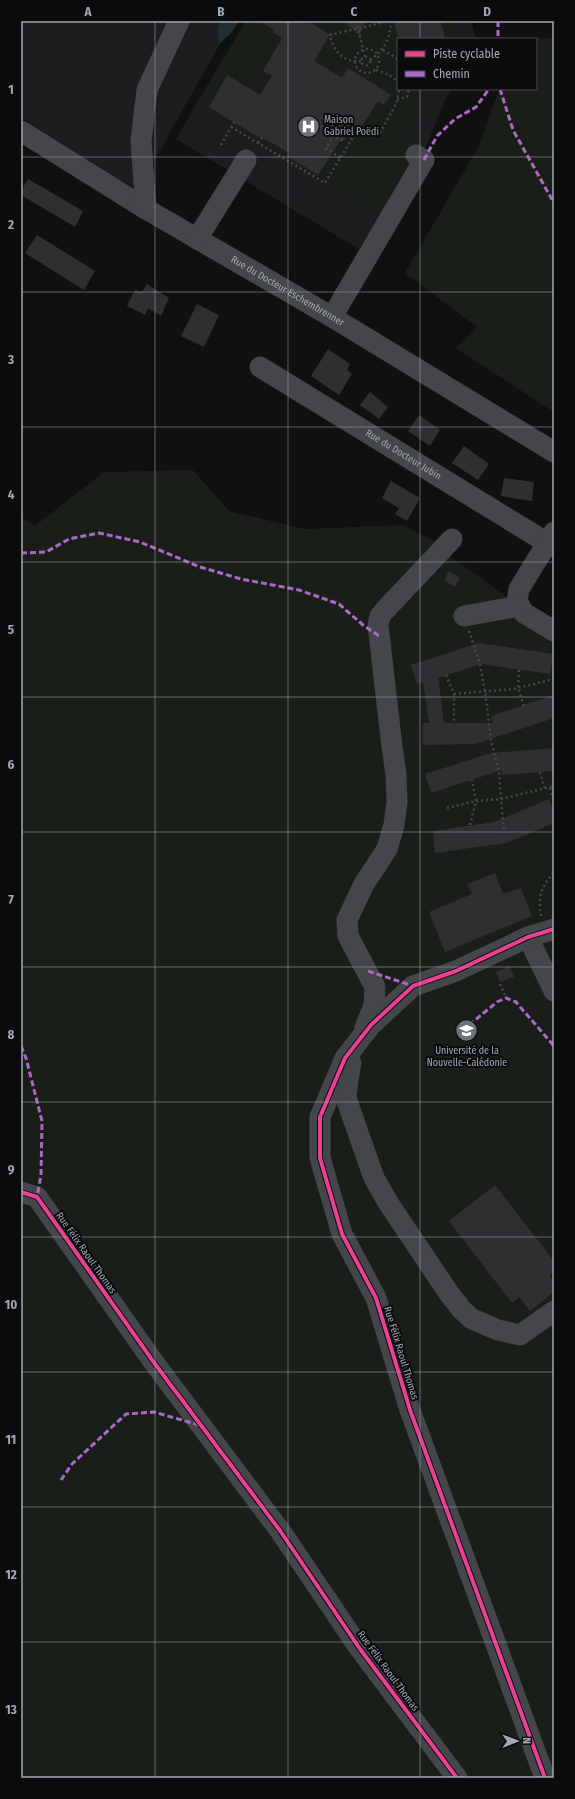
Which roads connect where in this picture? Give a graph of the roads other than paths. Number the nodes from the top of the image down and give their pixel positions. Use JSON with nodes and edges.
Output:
{"nodes":[{"id":1,"x":179,"y":21,"type":"edge"},
{"id":2,"x":21,"y":131,"type":"edge"},
{"id":3,"x":416,"y":155,"type":"dead end"},
{"id":4,"x":246,"y":160,"type":"dead end"},
{"id":5,"x":146,"y":209,"type":"junction"},
{"id":6,"x":197,"y":239,"type":"junction"},
{"id":7,"x":332,"y":317,"type":"junction"},
{"id":8,"x":260,"y":367,"type":"dead end"},
{"id":9,"x":554,"y":452,"type":"edge"},
{"id":10,"x":452,"y":539,"type":"dead end"},
{"id":11,"x":552,"y":540,"type":"edge"},
{"id":12,"x":520,"y":606,"type":"junction"},
{"id":13,"x":464,"y":616,"type":"road end"},
{"id":14,"x":554,"y":631,"type":"edge"},
{"id":15,"x":542,"y":933,"type":"edge"},
{"id":16,"x":554,"y":991,"type":"edge"},
{"id":17,"x":359,"y":1038,"type":"junction"},
{"id":18,"x":21,"y":1192,"type":"edge"},
{"id":19,"x":554,"y":1311,"type":"edge"},
{"id":20,"x":457,"y":1778,"type":"edge"},
{"id":21,"x":545,"y":1778,"type":"edge"}],
"edges":[{"from":1,"to":5,"type":"street"},
{"from":2,"to":5,"type":"street","name":"Rue du Docteur Eschembrenner"},
{"from":3,"to":7,"type":"street"},
{"from":4,"to":6,"type":"street"},
{"from":5,"to":6,"type":"street","name":"Rue du Docteur Eschembrenner"},
{"from":6,"to":7,"type":"street","name":"Rue du Docteur Eschembrenner"},
{"from":7,"to":9,"type":"street","name":"Rue du Docteur Eschembrenner"},
{"from":8,"to":11,"type":"street","name":"Rue du Docteur Jubin"},
{"from":10,"to":17,"type":"street"},
{"from":11,"to":12,"type":"street"},
{"from":12,"to":13,"type":"street"},
{"from":12,"to":14,"type":"street"},
{"from":15,"to":16,"type":"street"},
{"from":15,"to":17,"type":"street","name":"Rue Félix Raoul Thomas"},
{"from":17,"to":19,"type":"street"},
{"from":17,"to":21,"type":"street","name":"Rue Félix Raoul Thomas"},
{"from":18,"to":20,"type":"street","name":"Rue Félix Raoul Thomas"}]}
